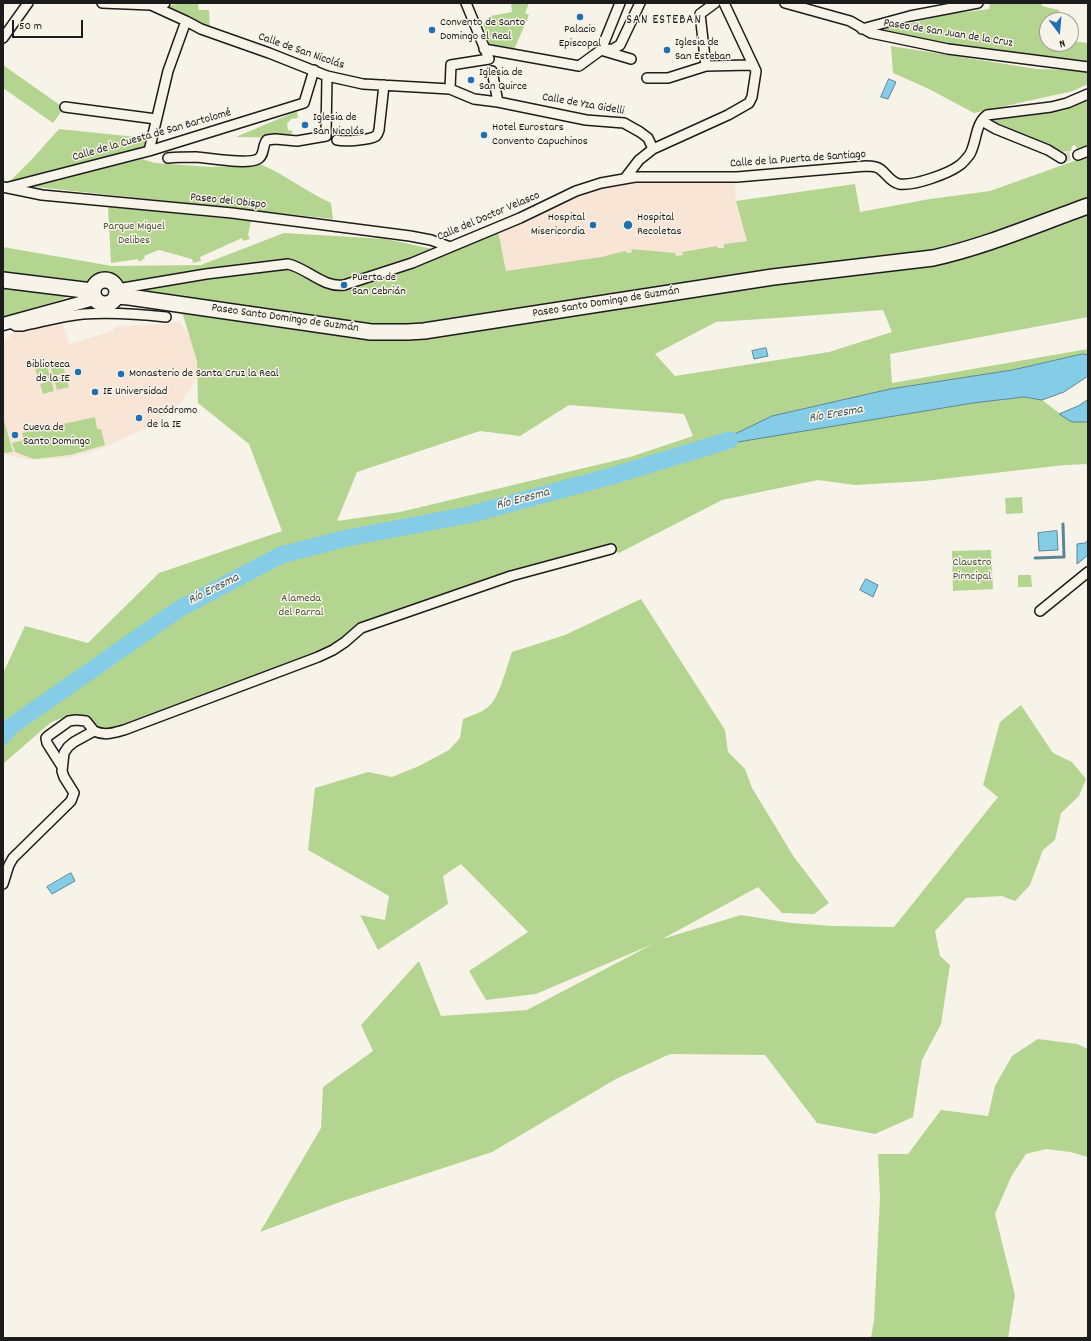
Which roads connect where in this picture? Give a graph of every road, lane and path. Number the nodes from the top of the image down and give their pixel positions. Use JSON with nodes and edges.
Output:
{"nodes":[{"id":1,"x":28,"y":3,"type":"edge"},
{"id":2,"x":102,"y":3,"type":"edge"},
{"id":3,"x":166,"y":3,"type":"edge"},
{"id":4,"x":466,"y":3,"type":"edge"},
{"id":5,"x":620,"y":3,"type":"edge"},
{"id":6,"x":640,"y":3,"type":"edge"},
{"id":7,"x":715,"y":3,"type":"edge"},
{"id":8,"x":724,"y":3,"type":"edge"},
{"id":9,"x":785,"y":3,"type":"edge"},
{"id":10,"x":978,"y":3,"type":"edge"},
{"id":11,"x":151,"y":5,"type":"junction"},
{"id":12,"x":186,"y":21,"type":"junction"},
{"id":13,"x":862,"y":29,"type":"junction"},
{"id":14,"x":3,"y":38,"type":"edge"},
{"id":15,"x":484,"y":49,"type":"junction"},
{"id":16,"x":601,"y":50,"type":"junction"},
{"id":17,"x":631,"y":59,"type":"dead end"},
{"id":18,"x":752,"y":65,"type":"junction"},
{"id":19,"x":706,"y":66,"type":"junction"},
{"id":20,"x":1088,"y":67,"type":"edge"},
{"id":21,"x":314,"y":70,"type":"junction"},
{"id":22,"x":492,"y":71,"type":"dead end"},
{"id":23,"x":327,"y":76,"type":"junction"},
{"id":24,"x":647,"y":78,"type":"dead end"},
{"id":25,"x":384,"y":85,"type":"junction"},
{"id":26,"x":450,"y":90,"type":"junction"},
{"id":27,"x":1088,"y":94,"type":"edge"},
{"id":28,"x":498,"y":102,"type":"junction"},
{"id":29,"x":65,"y":107,"type":"dead end"},
{"id":30,"x":156,"y":119,"type":"junction"},
{"id":31,"x":982,"y":121,"type":"junction"},
{"id":32,"x":330,"y":138,"type":"junction"},
{"id":33,"x":653,"y":150,"type":"junction"},
{"id":34,"x":149,"y":151,"type":"junction"},
{"id":35,"x":1088,"y":151,"type":"edge"},
{"id":36,"x":1078,"y":155,"type":"tunnel mouth"},
{"id":37,"x":168,"y":158,"type":"dead end"},
{"id":38,"x":1061,"y":158,"type":"tunnel mouth"},
{"id":39,"x":626,"y":177,"type":"junction"},
{"id":40,"x":5,"y":188,"type":"edge"},
{"id":41,"x":1088,"y":206,"type":"edge"},
{"id":42,"x":450,"y":247,"type":"junction"},
{"id":43,"x":3,"y":280,"type":"edge"},
{"id":44,"x":117,"y":292,"type":"junction"},
{"id":45,"x":93,"y":295,"type":"junction"},
{"id":46,"x":166,"y":317,"type":"dead end"},
{"id":47,"x":6,"y":323,"type":"edge"},
{"id":48,"x":611,"y":549,"type":"dead end"},
{"id":49,"x":1088,"y":572,"type":"edge"},
{"id":50,"x":1040,"y":611,"type":"dead end"},
{"id":51,"x":94,"y":731,"type":"junction"},
{"id":52,"x":62,"y":765,"type":"junction"},
{"id":53,"x":3,"y":884,"type":"edge"}],
"edges":[{"from":1,"to":14,"type":"street"},
{"from":2,"to":11,"type":"street"},
{"from":3,"to":11,"type":"street"},
{"from":4,"to":15,"type":"street"},
{"from":5,"to":16,"type":"street"},
{"from":6,"to":16,"type":"street"},
{"from":7,"to":19,"type":"street"},
{"from":8,"to":18,"type":"street"},
{"from":9,"to":13,"type":"street","name":"Paseo de San Juan de la Cruz"},
{"from":10,"to":13,"type":"street"},
{"from":11,"to":12,"type":"street","name":"Calle de San Nicolás"},
{"from":12,"to":21,"type":"street","name":"Calle de San Nicolás"},
{"from":12,"to":30,"type":"street"},
{"from":13,"to":20,"type":"street","name":"Paseo de San Juan de la Cruz"},
{"from":15,"to":16,"type":"street"},
{"from":15,"to":26,"type":"street"},
{"from":16,"to":17,"type":"street"},
{"from":18,"to":19,"type":"street"},
{"from":18,"to":33,"type":"street"},
{"from":19,"to":24,"type":"street"},
{"from":21,"to":23,"type":"street","name":"Calle de San Nicolás"},
{"from":21,"to":34,"type":"street","name":"Calle de la Cuesta de San Bartolomé"},
{"from":22,"to":28,"type":"street"},
{"from":23,"to":25,"type":"street","name":"Calle de San Nicolás"},
{"from":23,"to":32,"type":"street"},
{"from":25,"to":26,"type":"street","name":"Calle de San Nicolás"},
{"from":25,"to":32,"type":"street"},
{"from":26,"to":28,"type":"street","name":"Calle de Yza Gidelli"},
{"from":27,"to":31,"type":"street"},
{"from":28,"to":33,"type":"street","name":"Calle de Yza Gidelli"},
{"from":29,"to":30,"type":"street"},
{"from":30,"to":34,"type":"street"},
{"from":31,"to":38,"type":"street"},
{"from":31,"to":39,"type":"street","name":"Calle de la Puerta de Santiago"},
{"from":32,"to":37,"type":"street"},
{"from":33,"to":39,"type":"street"},
{"from":34,"to":40,"type":"street","name":"Calle de la Cuesta de San Bartolomé"},
{"from":35,"to":36,"type":"street"},
{"from":39,"to":42,"type":"street","name":"Calle del Doctor Velasco"},
{"from":40,"to":42,"type":"street","name":"Paseo del Obispo"},
{"from":41,"to":44,"type":"main road","name":"Paseo Santo Domingo de Guzmán"},
{"from":42,"to":44,"type":"street","name":"Calle del Doctor Velasco"},
{"from":43,"to":45,"type":"main road"},
{"from":44,"to":45,"type":"main road"},
{"from":44,"to":45,"type":"main road"},
{"from":45,"to":47,"type":"street"},
{"from":46,"to":47,"type":"street"},
{"from":48,"to":51,"type":"street"},
{"from":49,"to":50,"type":"street"},
{"from":51,"to":52,"type":"street"},
{"from":51,"to":52,"type":"street"},
{"from":52,"to":53,"type":"street"}]}
